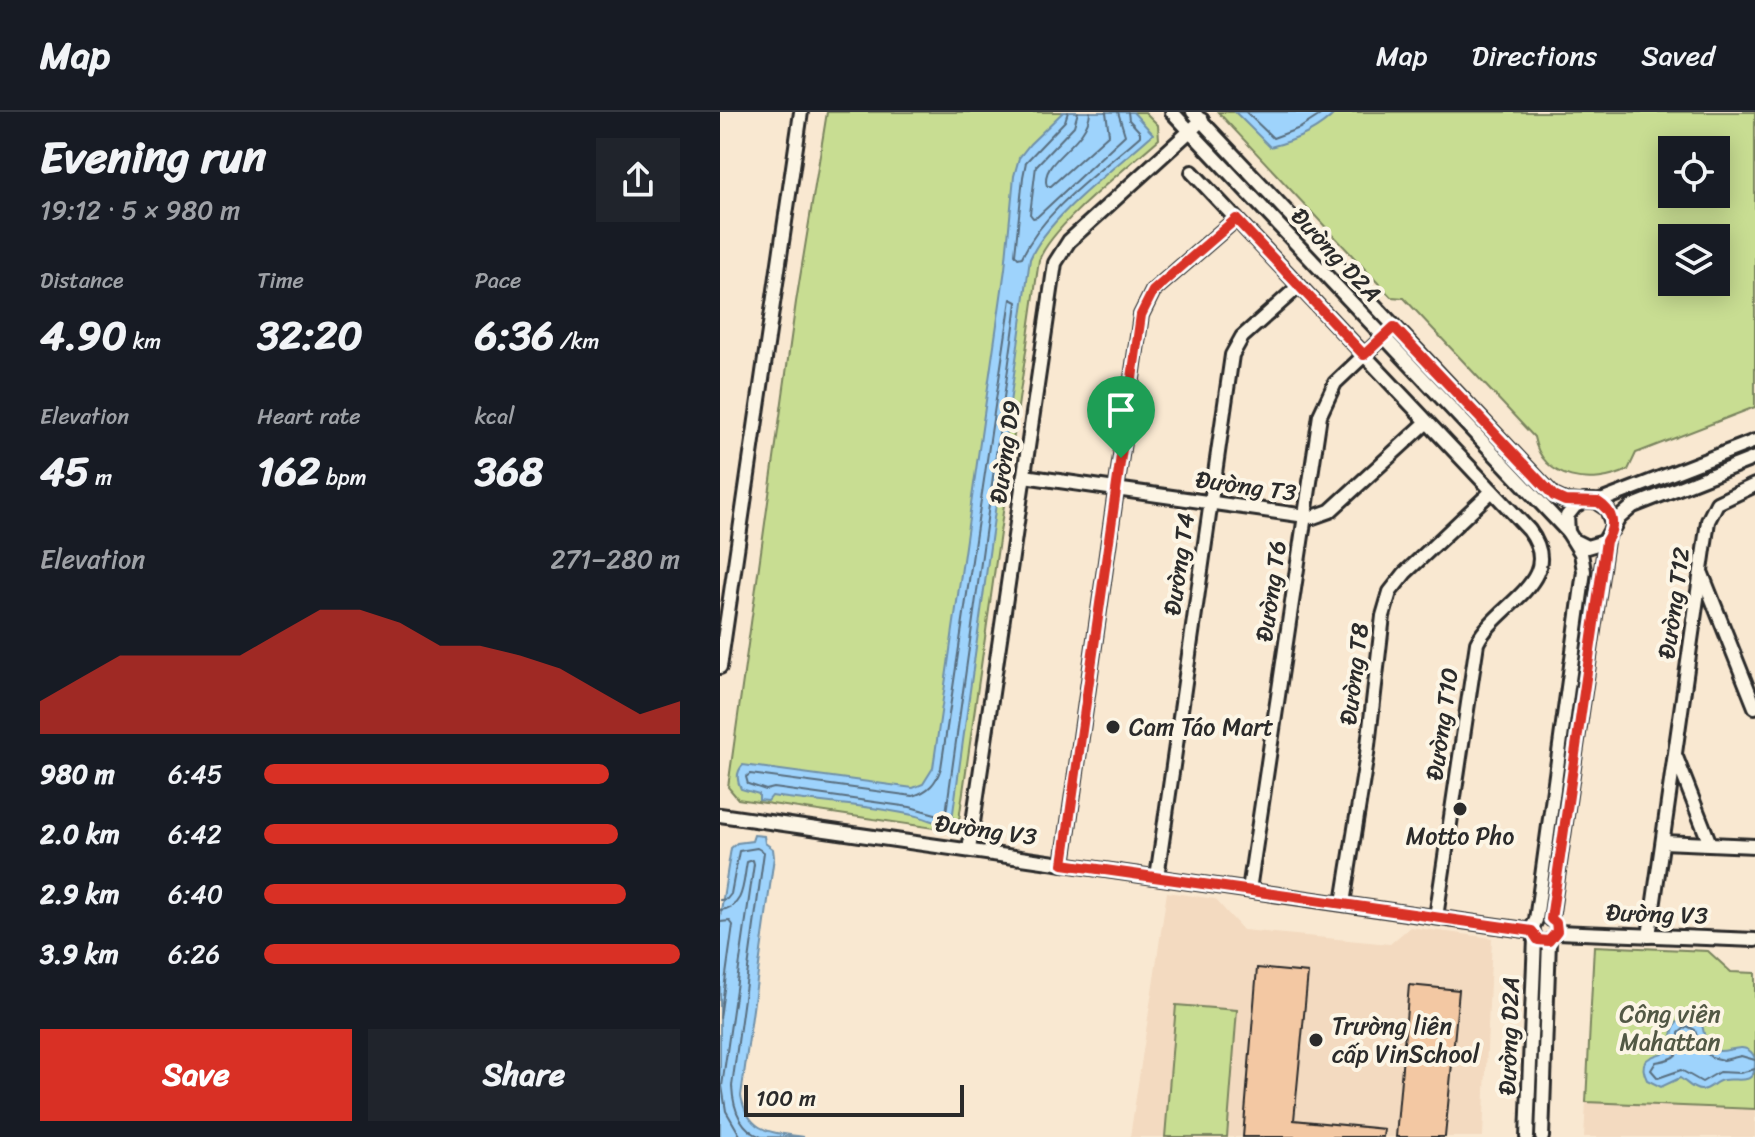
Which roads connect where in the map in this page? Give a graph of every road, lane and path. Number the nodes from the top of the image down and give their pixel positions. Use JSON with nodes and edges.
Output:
{"nodes":[{"id":1,"x":801,"y":112,"type":"edge"},
{"id":2,"x":1172,"y":112,"type":"edge"},
{"id":3,"x":1198,"y":116,"type":"edge"},
{"id":4,"x":1190,"y":131,"type":"junction"},
{"id":5,"x":1192,"y":172,"type":"dead end"},
{"id":6,"x":1236,"y":219,"type":"junction"},
{"id":7,"x":1299,"y":286,"type":"junction"},
{"id":8,"x":1394,"y":327,"type":"junction"},
{"id":9,"x":1383,"y":337,"type":"junction"},
{"id":10,"x":1364,"y":355,"type":"junction"},
{"id":11,"x":1427,"y":422,"type":"junction"},
{"id":12,"x":1755,"y":441,"type":"edge"},
{"id":13,"x":1755,"y":458,"type":"edge"},
{"id":14,"x":1024,"y":476,"type":"junction"},
{"id":15,"x":1755,"y":485,"type":"edge"},
{"id":16,"x":1116,"y":490,"type":"junction"},
{"id":17,"x":1492,"y":491,"type":"junction"},
{"id":18,"x":1580,"y":502,"type":"junction"},
{"id":19,"x":1598,"y":502,"type":"junction"},
{"id":20,"x":1210,"y":503,"type":"junction"},
{"id":21,"x":1304,"y":517,"type":"junction"},
{"id":22,"x":1609,"y":535,"type":"junction"},
{"id":23,"x":1570,"y":536,"type":"junction"},
{"id":24,"x":1701,"y":571,"type":"junction"},
{"id":25,"x":720,"y":667,"type":"edge"},
{"id":26,"x":1755,"y":707,"type":"edge"},
{"id":27,"x":1675,"y":754,"type":"junction"},
{"id":28,"x":720,"y":815,"type":"edge"},
{"id":29,"x":1663,"y":842,"type":"junction"},
{"id":30,"x":1710,"y":844,"type":"junction"},
{"id":31,"x":1755,"y":846,"type":"edge"},
{"id":32,"x":969,"y":850,"type":"junction"},
{"id":33,"x":1063,"y":864,"type":"junction"},
{"id":34,"x":1157,"y":877,"type":"junction"},
{"id":35,"x":1249,"y":890,"type":"junction"},
{"id":36,"x":1343,"y":903,"type":"junction"},
{"id":37,"x":1436,"y":917,"type":"junction"},
{"id":38,"x":1551,"y":919,"type":"junction"},
{"id":39,"x":1534,"y":929,"type":"junction"},
{"id":40,"x":1649,"y":936,"type":"junction"},
{"id":41,"x":1553,"y":937,"type":"junction"},
{"id":42,"x":1755,"y":940,"type":"edge"},
{"id":43,"x":1527,"y":1137,"type":"edge"},
{"id":44,"x":1542,"y":1137,"type":"edge"}],
"edges":[{"from":1,"to":25,"type":"street"},
{"from":2,"to":4,"type":"street","name":"Đường D2A"},
{"from":3,"to":4,"type":"street","name":"Đường D9"},
{"from":3,"to":8,"type":"street","name":"Đường D2A"},
{"from":4,"to":9,"type":"street","name":"Đường D2A"},
{"from":4,"to":14,"type":"street","name":"Đường D9"},
{"from":5,"to":6,"type":"street"},
{"from":6,"to":7,"type":"street"},
{"from":6,"to":16,"type":"street"},
{"from":7,"to":10,"type":"street"},
{"from":7,"to":20,"type":"street","name":"Đường T4"},
{"from":8,"to":9,"type":"street","name":"Đường T6"},
{"from":8,"to":18,"type":"street","name":"Đường D2A"},
{"from":9,"to":10,"type":"street","name":"Đường T6"},
{"from":9,"to":23,"type":"street","name":"Đường D2A"},
{"from":10,"to":11,"type":"street"},
{"from":10,"to":21,"type":"street","name":"Đường T6"},
{"from":11,"to":17,"type":"street"},
{"from":11,"to":21,"type":"street","name":"Đường T3"},
{"from":12,"to":19,"type":"street"},
{"from":13,"to":22,"type":"street"},
{"from":14,"to":16,"type":"street","name":"Đường T3"},
{"from":14,"to":32,"type":"street","name":"Đường D9"},
{"from":15,"to":24,"type":"street","name":"Đường T12"},
{"from":16,"to":20,"type":"street","name":"Đường T3"},
{"from":16,"to":33,"type":"street"},
{"from":17,"to":36,"type":"street","name":"Đường T8"},
{"from":17,"to":37,"type":"street","name":"Đường T10"},
{"from":18,"to":19,"type":"street"},
{"from":18,"to":23,"type":"street"},
{"from":19,"to":22,"type":"street"},
{"from":20,"to":21,"type":"street","name":"Đường T3"},
{"from":20,"to":34,"type":"street","name":"Đường T4"},
{"from":21,"to":35,"type":"street","name":"Đường T6"},
{"from":22,"to":23,"type":"street"},
{"from":22,"to":38,"type":"street"},
{"from":23,"to":39,"type":"street","name":"Đường D2A"},
{"from":24,"to":26,"type":"street"},
{"from":24,"to":27,"type":"street","name":"Đường T12"},
{"from":27,"to":29,"type":"street","name":"Đường T12"},
{"from":27,"to":30,"type":"street","name":"Đường T12"},
{"from":28,"to":32,"type":"street","name":"Đường V3"},
{"from":29,"to":30,"type":"street"},
{"from":29,"to":40,"type":"street","name":"Đường T12"},
{"from":30,"to":31,"type":"street"},
{"from":32,"to":33,"type":"street","name":"Đường V3"},
{"from":33,"to":34,"type":"street","name":"Đường V3"},
{"from":34,"to":35,"type":"street","name":"Đường V3"},
{"from":35,"to":36,"type":"street","name":"Đường V3"},
{"from":36,"to":37,"type":"street","name":"Đường V3"},
{"from":37,"to":39,"type":"street","name":"Đường V3"},
{"from":38,"to":39,"type":"street"},
{"from":38,"to":41,"type":"street"},
{"from":39,"to":41,"type":"street"},
{"from":39,"to":43,"type":"street","name":"Đường D2A"},
{"from":40,"to":41,"type":"street","name":"Đường V3"},
{"from":40,"to":42,"type":"street","name":"Đường V3"},
{"from":41,"to":44,"type":"street","name":"Đường D2A"}]}
